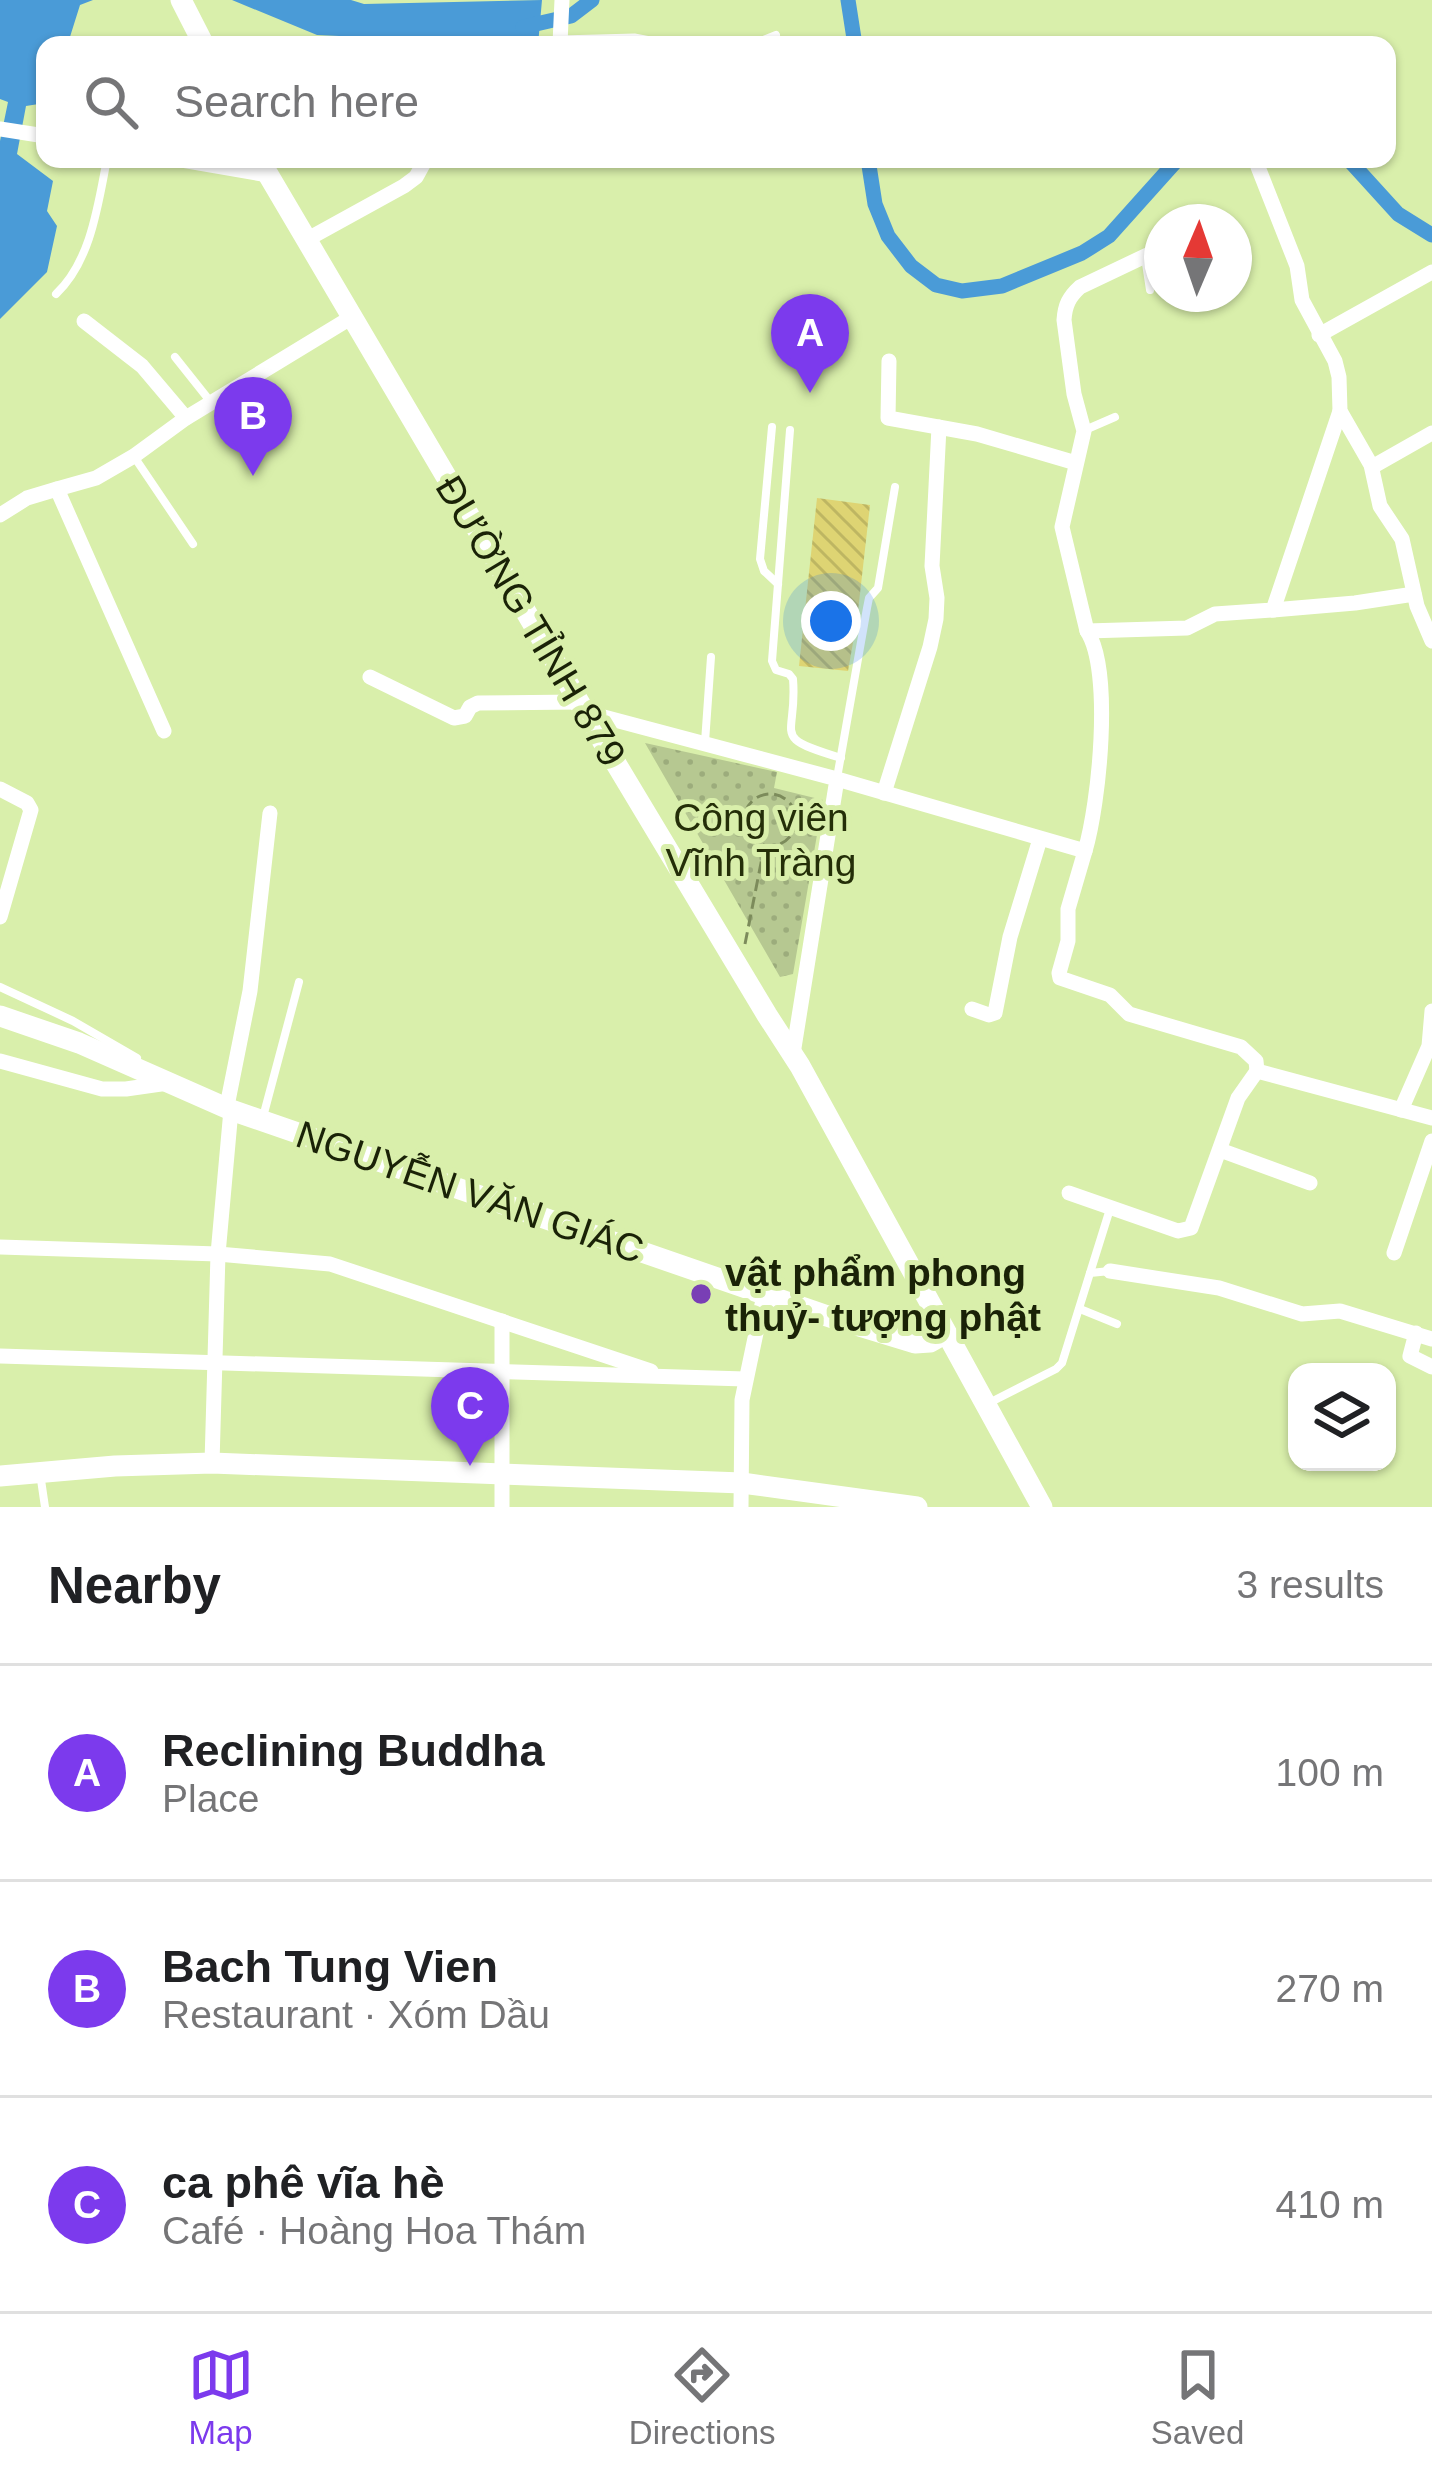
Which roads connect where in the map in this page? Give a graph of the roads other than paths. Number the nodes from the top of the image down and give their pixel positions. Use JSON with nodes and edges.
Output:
{"nodes":[{"id":1,"x":181,"y":0,"type":"edge"},
{"id":2,"x":562,"y":0,"type":"edge"},
{"id":3,"x":200,"y":36,"type":"edge"},
{"id":4,"x":558,"y":36,"type":"edge"},
{"id":5,"x":0,"y":129,"type":"edge"},
{"id":6,"x":36,"y":135,"type":"edge"},
{"id":7,"x":105,"y":168,"type":"edge"},
{"id":8,"x":265,"y":168,"type":"edge"},
{"id":9,"x":421,"y":168,"type":"edge"},
{"id":10,"x":1258,"y":168,"type":"edge"},
{"id":11,"x":306,"y":240,"type":"junction"},
{"id":12,"x":1144,"y":256,"type":"edge"},
{"id":13,"x":1432,"y":272,"type":"edge"},
{"id":14,"x":56,"y":294,"type":"dead end"},
{"id":15,"x":352,"y":317,"type":"junction"},
{"id":16,"x":84,"y":322,"type":"dead end"},
{"id":17,"x":1319,"y":335,"type":"junction"},
{"id":18,"x":176,"y":357,"type":"dead end"},
{"id":19,"x":889,"y":361,"type":"dead end"},
{"id":20,"x":211,"y":402,"type":"junction"},
{"id":21,"x":1340,"y":411,"type":"junction"},
{"id":22,"x":1115,"y":417,"type":"dead end"},
{"id":23,"x":186,"y":418,"type":"junction"},
{"id":24,"x":772,"y":427,"type":"dead end"},
{"id":25,"x":939,"y":427,"type":"junction"},
{"id":26,"x":790,"y":430,"type":"dead end"},
{"id":27,"x":1084,"y":430,"type":"junction"},
{"id":28,"x":1432,"y":433,"type":"edge"},
{"id":29,"x":134,"y":456,"type":"junction"},
{"id":30,"x":1076,"y":463,"type":"junction"},
{"id":31,"x":1372,"y":467,"type":"junction"},
{"id":32,"x":895,"y":487,"type":"dead end"},
{"id":33,"x":57,"y":489,"type":"junction"},
{"id":34,"x":0,"y":515,"type":"edge"},
{"id":35,"x":193,"y":544,"type":"dead end"},
{"id":36,"x":778,"y":584,"type":"junction"},
{"id":37,"x":1414,"y":594,"type":"junction"},
{"id":38,"x":1273,"y":610,"type":"junction"},
{"id":39,"x":1088,"y":631,"type":"junction"},
{"id":40,"x":1432,"y":641,"type":"edge"},
{"id":41,"x":711,"y":657,"type":"dead end"},
{"id":42,"x":370,"y":677,"type":"dead end"},
{"id":43,"x":582,"y":707,"type":"junction"},
{"id":44,"x":164,"y":731,"type":"dead end"},
{"id":45,"x":705,"y":743,"type":"junction"},
{"id":46,"x":841,"y":758,"type":"junction"},
{"id":47,"x":837,"y":779,"type":"junction"},
{"id":48,"x":0,"y":789,"type":"edge"},
{"id":49,"x":884,"y":793,"type":"junction"},
{"id":50,"x":270,"y":813,"type":"dead end"},
{"id":51,"x":1040,"y":838,"type":"junction"},
{"id":52,"x":1085,"y":850,"type":"junction"},
{"id":53,"x":0,"y":917,"type":"edge"},
{"id":54,"x":299,"y":982,"type":"dead end"},
{"id":55,"x":0,"y":987,"type":"edge"},
{"id":56,"x":972,"y":1009,"type":"dead end"},
{"id":57,"x":1432,"y":1011,"type":"edge"},
{"id":58,"x":0,"y":1016,"type":"edge"},
{"id":59,"x":793,"y":1054,"type":"junction"},
{"id":60,"x":0,"y":1061,"type":"edge"},
{"id":61,"x":1257,"y":1071,"type":"junction"},
{"id":62,"x":171,"y":1082,"type":"junction"},
{"id":63,"x":229,"y":1108,"type":"junction"},
{"id":64,"x":1401,"y":1110,"type":"junction"},
{"id":65,"x":262,"y":1118,"type":"junction"},
{"id":66,"x":1432,"y":1118,"type":"edge"},
{"id":67,"x":1432,"y":1141,"type":"edge"},
{"id":68,"x":1220,"y":1150,"type":"junction"},
{"id":69,"x":1310,"y":1184,"type":"dead end"},
{"id":70,"x":1069,"y":1193,"type":"dead end"},
{"id":71,"x":1111,"y":1208,"type":"junction"},
{"id":72,"x":0,"y":1247,"type":"edge"},
{"id":73,"x":1394,"y":1253,"type":"dead end"},
{"id":74,"x":218,"y":1254,"type":"junction"},
{"id":75,"x":1110,"y":1271,"type":"joint"},
{"id":76,"x":1090,"y":1273,"type":"junction"},
{"id":77,"x":764,"y":1295,"type":"junction"},
{"id":78,"x":1080,"y":1309,"type":"junction"},
{"id":79,"x":502,"y":1322,"type":"junction"},
{"id":80,"x":1117,"y":1324,"type":"dead end"},
{"id":81,"x":946,"y":1333,"type":"junction"},
{"id":82,"x":1424,"y":1336,"type":"edge"},
{"id":83,"x":0,"y":1356,"type":"edge"},
{"id":84,"x":214,"y":1362,"type":"junction"},
{"id":85,"x":1432,"y":1367,"type":"edge"},
{"id":86,"x":501,"y":1372,"type":"junction"},
{"id":87,"x":669,"y":1378,"type":"junction"},
{"id":88,"x":745,"y":1379,"type":"junction"},
{"id":89,"x":986,"y":1405,"type":"junction"},
{"id":90,"x":212,"y":1463,"type":"junction"},
{"id":91,"x":39,"y":1472,"type":"junction"},
{"id":92,"x":501,"y":1474,"type":"junction"},
{"id":93,"x":0,"y":1476,"type":"edge"},
{"id":94,"x":742,"y":1483,"type":"junction"},
{"id":95,"x":45,"y":1507,"type":"edge"},
{"id":96,"x":502,"y":1507,"type":"edge"},
{"id":97,"x":741,"y":1507,"type":"edge"},
{"id":98,"x":917,"y":1507,"type":"edge"},
{"id":99,"x":1042,"y":1507,"type":"edge"}],
"edges":[{"from":1,"to":3,"type":"main road"},
{"from":2,"to":4,"type":"street"},
{"from":5,"to":6,"type":"street"},
{"from":7,"to":14,"type":"lane"},
{"from":8,"to":11,"type":"main road","name":"ĐƯỜNG TỈNH 879"},
{"from":9,"to":11,"type":"street"},
{"from":10,"to":17,"type":"street"},
{"from":11,"to":15,"type":"main road","name":"ĐƯỜNG TỈNH 879"},
{"from":12,"to":27,"type":"street"},
{"from":13,"to":17,"type":"street"},
{"from":15,"to":20,"type":"street"},
{"from":15,"to":43,"type":"main road","name":"ĐƯỜNG TỈNH 879"},
{"from":16,"to":23,"type":"street"},
{"from":17,"to":21,"type":"street"},
{"from":18,"to":20,"type":"lane"},
{"from":19,"to":25,"type":"street"},
{"from":20,"to":23,"type":"street"},
{"from":21,"to":31,"type":"street"},
{"from":21,"to":38,"type":"street"},
{"from":22,"to":27,"type":"lane"},
{"from":23,"to":29,"type":"street"},
{"from":24,"to":36,"type":"lane"},
{"from":25,"to":30,"type":"street"},
{"from":25,"to":49,"type":"street"},
{"from":26,"to":36,"type":"lane"},
{"from":27,"to":30,"type":"street"},
{"from":28,"to":31,"type":"street"},
{"from":29,"to":33,"type":"street"},
{"from":29,"to":35,"type":"lane"},
{"from":30,"to":39,"type":"street"},
{"from":31,"to":37,"type":"street"},
{"from":32,"to":46,"type":"lane"},
{"from":33,"to":34,"type":"street"},
{"from":33,"to":44,"type":"street"},
{"from":36,"to":46,"type":"lane"},
{"from":37,"to":38,"type":"street"},
{"from":37,"to":40,"type":"street"},
{"from":38,"to":39,"type":"street"},
{"from":39,"to":52,"type":"street"},
{"from":41,"to":45,"type":"lane"},
{"from":42,"to":43,"type":"street"},
{"from":43,"to":45,"type":"street"},
{"from":43,"to":59,"type":"main road","name":"ĐƯỜNG TỈNH 879"},
{"from":45,"to":47,"type":"street"},
{"from":46,"to":47,"type":"lane"},
{"from":47,"to":49,"type":"street"},
{"from":47,"to":59,"type":"street"},
{"from":48,"to":53,"type":"street"},
{"from":49,"to":51,"type":"street"},
{"from":50,"to":63,"type":"street"},
{"from":51,"to":52,"type":"street"},
{"from":51,"to":56,"type":"street"},
{"from":52,"to":61,"type":"street"},
{"from":54,"to":65,"type":"lane"},
{"from":55,"to":62,"type":"lane"},
{"from":57,"to":64,"type":"street"},
{"from":58,"to":62,"type":"main road","name":"NGUYỄN VĂN GIÁC"},
{"from":59,"to":81,"type":"main road","name":"ĐƯỜNG TỈNH 879"},
{"from":60,"to":62,"type":"street"},
{"from":61,"to":64,"type":"street"},
{"from":61,"to":68,"type":"street"},
{"from":62,"to":63,"type":"main road","name":"NGUYỄN VĂN GIÁC"},
{"from":63,"to":65,"type":"main road","name":"NGUYỄN VĂN GIÁC"},
{"from":63,"to":74,"type":"street"},
{"from":64,"to":66,"type":"street"},
{"from":65,"to":77,"type":"main road","name":"NGUYỄN VĂN GIÁC"},
{"from":67,"to":73,"type":"street"},
{"from":68,"to":69,"type":"street"},
{"from":68,"to":71,"type":"street"},
{"from":70,"to":71,"type":"street"},
{"from":71,"to":76,"type":"lane"},
{"from":72,"to":74,"type":"street"},
{"from":74,"to":79,"type":"street"},
{"from":74,"to":84,"type":"street"},
{"from":75,"to":76,"type":"lane"},
{"from":75,"to":82,"type":"street"},
{"from":76,"to":78,"type":"lane"},
{"from":77,"to":81,"type":"main road","name":"NGUYỄN VĂN GIÁC"},
{"from":77,"to":88,"type":"street"},
{"from":78,"to":80,"type":"lane"},
{"from":78,"to":89,"type":"lane"},
{"from":79,"to":86,"type":"street"},
{"from":79,"to":87,"type":"street"},
{"from":81,"to":89,"type":"main road","name":"ĐƯỜNG TỈNH 879"},
{"from":82,"to":85,"type":"street"},
{"from":83,"to":84,"type":"street"},
{"from":84,"to":86,"type":"street"},
{"from":84,"to":90,"type":"street"},
{"from":86,"to":87,"type":"street"},
{"from":86,"to":92,"type":"street"},
{"from":87,"to":88,"type":"street"},
{"from":88,"to":94,"type":"street"},
{"from":89,"to":99,"type":"main road","name":"ĐƯỜNG TỈNH 879"},
{"from":90,"to":91,"type":"main road"},
{"from":90,"to":92,"type":"main road"},
{"from":91,"to":93,"type":"main road"},
{"from":91,"to":95,"type":"lane"},
{"from":92,"to":94,"type":"main road"},
{"from":92,"to":96,"type":"street"},
{"from":94,"to":97,"type":"street"},
{"from":94,"to":98,"type":"main road"}]}
